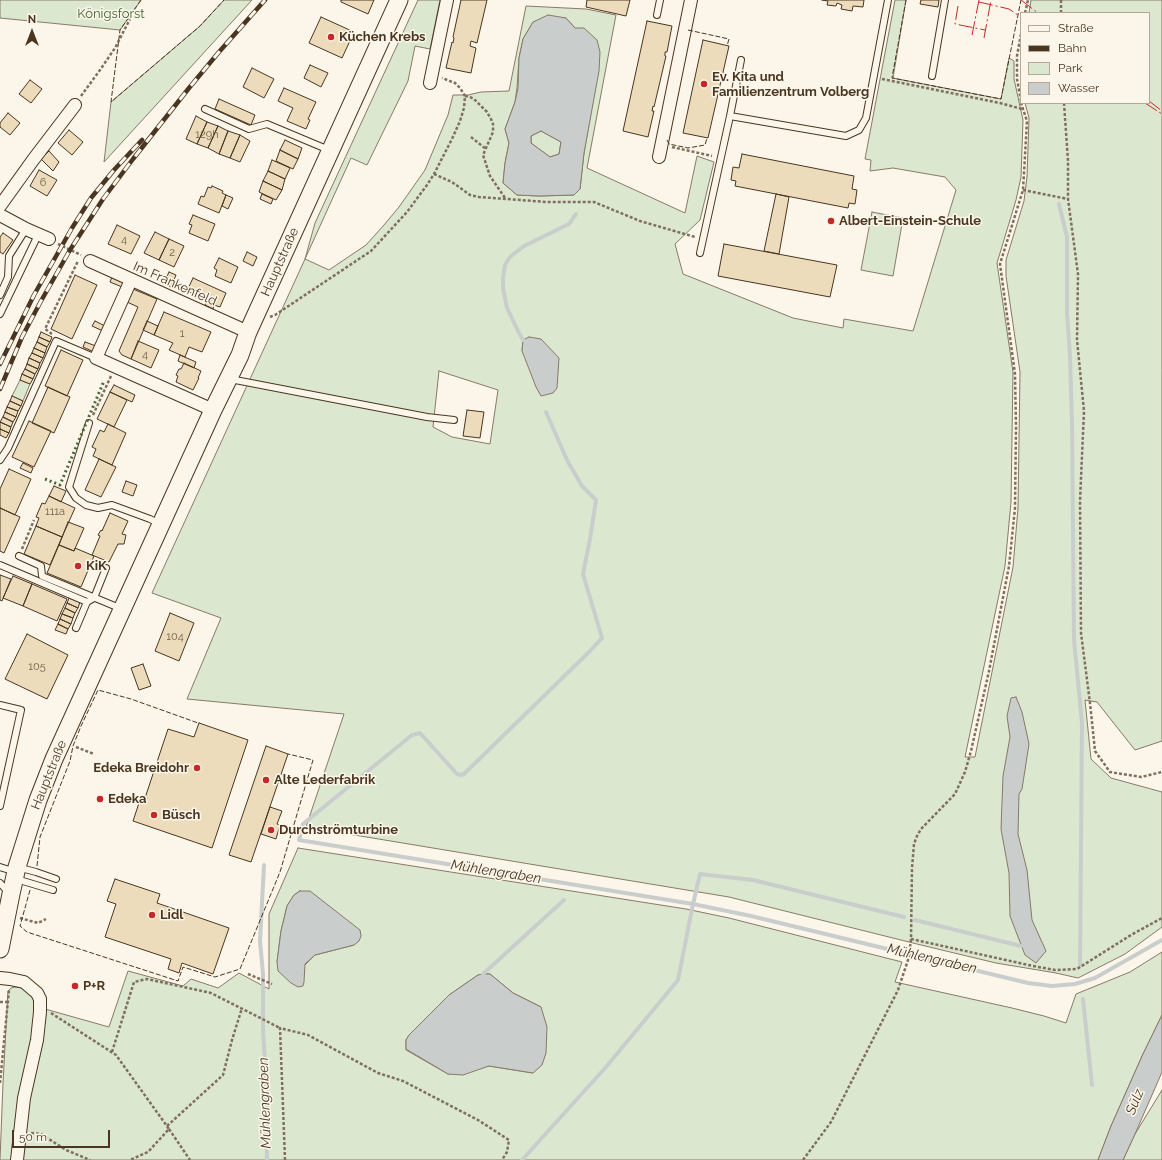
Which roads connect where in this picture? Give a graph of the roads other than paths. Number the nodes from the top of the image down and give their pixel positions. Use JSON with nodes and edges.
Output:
{"nodes":[{"id":1,"x":399,"y":0,"type":"edge"},
{"id":2,"x":447,"y":0,"type":"edge"},
{"id":3,"x":660,"y":0,"type":"edge"},
{"id":4,"x":692,"y":0,"type":"edge"},
{"id":5,"x":888,"y":0,"type":"edge"},
{"id":6,"x":945,"y":0,"type":"edge"},
{"id":7,"x":657,"y":15,"type":"dead end"},
{"id":8,"x":741,"y":60,"type":"dead end"},
{"id":9,"x":932,"y":76,"type":"dead end"},
{"id":10,"x":431,"y":79,"type":"road end"},
{"id":11,"x":75,"y":105,"type":"road end"},
{"id":12,"x":205,"y":110,"type":"dead end"},
{"id":13,"x":730,"y":116,"type":"junction"},
{"id":14,"x":331,"y":151,"type":"junction"},
{"id":15,"x":659,"y":157,"type":"dead end"},
{"id":16,"x":0,"y":206,"type":"edge"},
{"id":17,"x":0,"y":215,"type":"edge"},
{"id":18,"x":26,"y":229,"type":"junction"},
{"id":19,"x":43,"y":237,"type":"joint"},
{"id":20,"x":700,"y":253,"type":"dead end"},
{"id":21,"x":85,"y":258,"type":"road end"},
{"id":22,"x":131,"y":280,"type":"junction"},
{"id":23,"x":0,"y":295,"type":"edge"},
{"id":24,"x":0,"y":314,"type":"edge"},
{"id":25,"x":248,"y":332,"type":"junction"},
{"id":26,"x":96,"y":358,"type":"junction"},
{"id":27,"x":228,"y":379,"type":"junction"},
{"id":28,"x":213,"y":410,"type":"junction"},
{"id":29,"x":454,"y":420,"type":"dead end"},
{"id":30,"x":89,"y":423,"type":"road end"},
{"id":31,"x":0,"y":460,"type":"edge"},
{"id":32,"x":161,"y":525,"type":"junction"},
{"id":33,"x":19,"y":556,"type":"road end"},
{"id":34,"x":0,"y":565,"type":"edge"},
{"id":35,"x":106,"y":568,"type":"dead end"},
{"id":36,"x":94,"y":598,"type":"junction"},
{"id":37,"x":87,"y":602,"type":"junction"},
{"id":38,"x":122,"y":609,"type":"junction"},
{"id":39,"x":76,"y":628,"type":"dead end"},
{"id":40,"x":0,"y":705,"type":"edge"},
{"id":41,"x":0,"y":806,"type":"edge"},
{"id":42,"x":0,"y":867,"type":"edge"},
{"id":43,"x":12,"y":879,"type":"edge"},
{"id":44,"x":56,"y":879,"type":"dead end"},
{"id":45,"x":53,"y":890,"type":"dead end"},
{"id":46,"x":0,"y":949,"type":"edge"},
{"id":47,"x":5,"y":978,"type":"edge"},
{"id":48,"x":17,"y":1160,"type":"edge"}],
"edges":[{"from":1,"to":14,"type":"main road","name":"Hauptstraße"},
{"from":2,"to":10,"type":"street"},
{"from":3,"to":7,"type":"lane"},
{"from":4,"to":15,"type":"street"},
{"from":5,"to":13,"type":"lane"},
{"from":6,"to":9,"type":"lane"},
{"from":8,"to":13,"type":"lane"},
{"from":11,"to":16,"type":"street"},
{"from":12,"to":14,"type":"lane"},
{"from":13,"to":20,"type":"lane"},
{"from":14,"to":25,"type":"main road","name":"Hauptstraße"},
{"from":17,"to":18,"type":"street"},
{"from":18,"to":19,"type":"street"},
{"from":18,"to":23,"type":"lane"},
{"from":19,"to":24,"type":"lane"},
{"from":21,"to":22,"type":"street","name":"Im Frankenfeld"},
{"from":22,"to":25,"type":"street","name":"Im Frankenfeld"},
{"from":22,"to":26,"type":"street"},
{"from":25,"to":27,"type":"main road","name":"Hauptstraße"},
{"from":26,"to":28,"type":"street"},
{"from":26,"to":31,"type":"lane"},
{"from":27,"to":28,"type":"main road","name":"Hauptstraße"},
{"from":27,"to":29,"type":"lane"},
{"from":28,"to":32,"type":"main road","name":"Hauptstraße"},
{"from":30,"to":32,"type":"lane"},
{"from":32,"to":38,"type":"main road","name":"Hauptstraße"},
{"from":33,"to":36,"type":"lane"},
{"from":34,"to":37,"type":"lane"},
{"from":35,"to":36,"type":"lane"},
{"from":36,"to":37,"type":"lane"},
{"from":36,"to":38,"type":"lane"},
{"from":37,"to":39,"type":"lane"},
{"from":38,"to":43,"type":"main road","name":"Hauptstraße"},
{"from":40,"to":41,"type":"lane"},
{"from":42,"to":43,"type":"lane"},
{"from":43,"to":44,"type":"lane"},
{"from":43,"to":45,"type":"lane"},
{"from":43,"to":46,"type":"main road","name":"Hauptstraße"},
{"from":47,"to":48,"type":"street"}]}
